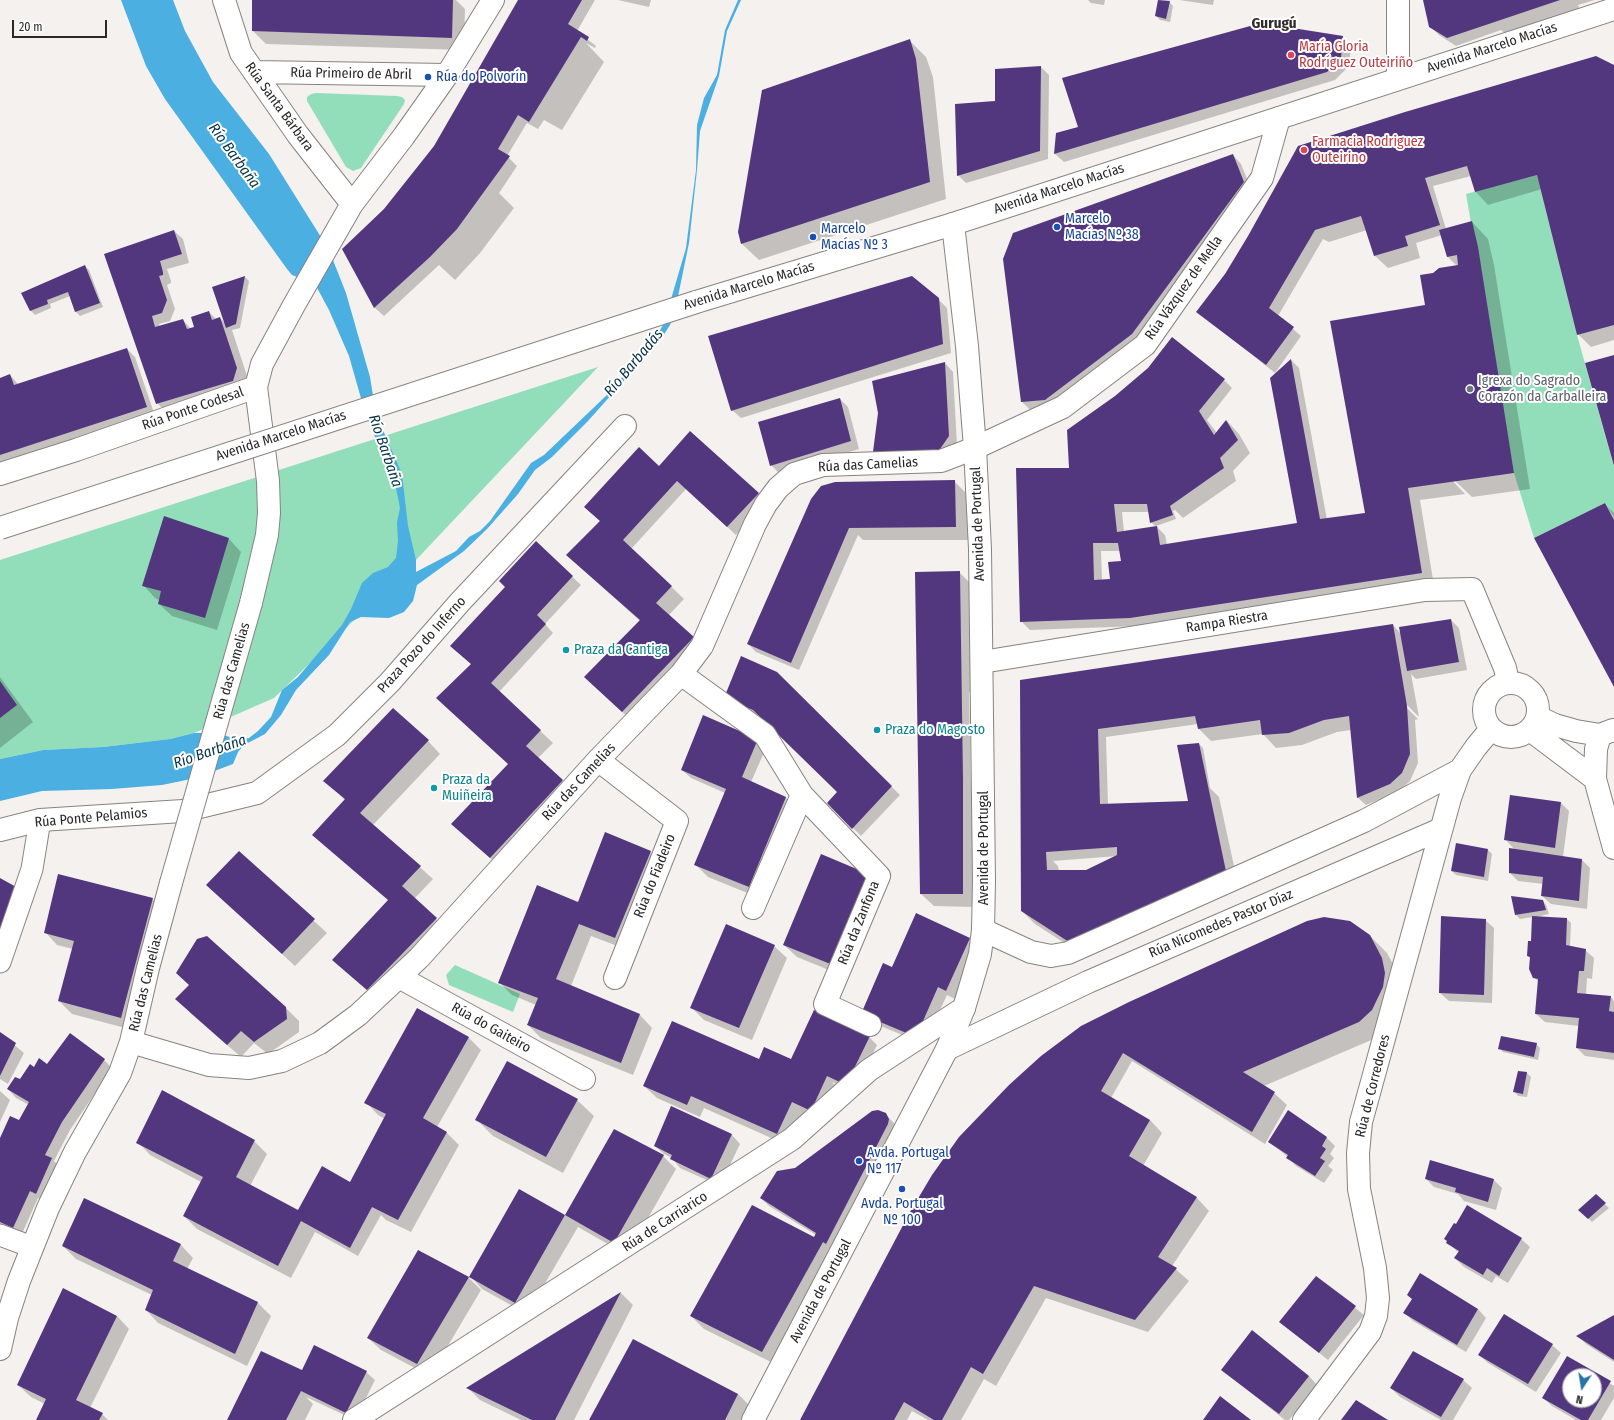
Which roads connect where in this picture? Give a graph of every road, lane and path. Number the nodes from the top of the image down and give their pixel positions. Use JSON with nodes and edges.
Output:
{"nodes":[{"id":1,"x":224,"y":0,"type":"edge"},
{"id":2,"x":493,"y":0,"type":"edge"},
{"id":3,"x":1397,"y":1,"type":"edge"},
{"id":4,"x":1614,"y":9,"type":"edge"},
{"id":5,"x":254,"y":72,"type":"junction"},
{"id":6,"x":447,"y":75,"type":"junction"},
{"id":7,"x":1398,"y":78,"type":"junction"},
{"id":8,"x":1279,"y":118,"type":"junction"},
{"id":9,"x":352,"y":204,"type":"junction"},
{"id":10,"x":953,"y":224,"type":"junction"},
{"id":11,"x":256,"y":387,"type":"junction"},
{"id":12,"x":625,"y":426,"type":"dead end"},
{"id":13,"x":975,"y":448,"type":"junction"},
{"id":14,"x":0,"y":474,"type":"edge"},
{"id":15,"x":0,"y":528,"type":"edge"},
{"id":16,"x":982,"y":662,"type":"junction"},
{"id":17,"x":681,"y":674,"type":"junction"},
{"id":18,"x":1508,"y":682,"type":"junction"},
{"id":19,"x":1534,"y":723,"type":"junction"},
{"id":20,"x":1491,"y":729,"type":"junction"},
{"id":21,"x":1607,"y":732,"type":"edge"},
{"id":22,"x":598,"y":760,"type":"junction"},
{"id":23,"x":1460,"y":770,"type":"junction"},
{"id":24,"x":1595,"y":779,"type":"junction"},
{"id":25,"x":802,"y":795,"type":"junction"},
{"id":26,"x":183,"y":811,"type":"joint"},
{"id":27,"x":40,"y":820,"type":"junction"},
{"id":28,"x":1441,"y":829,"type":"junction"},
{"id":29,"x":0,"y":830,"type":"edge"},
{"id":30,"x":1614,"y":848,"type":"edge"},
{"id":31,"x":753,"y":908,"type":"dead end"},
{"id":32,"x":983,"y":930,"type":"junction"},
{"id":33,"x":0,"y":962,"type":"edge"},
{"id":34,"x":399,"y":977,"type":"junction"},
{"id":35,"x":615,"y":978,"type":"dead end"},
{"id":36,"x":964,"y":1008,"type":"junction"},
{"id":37,"x":870,"y":1025,"type":"dead end"},
{"id":38,"x":131,"y":1042,"type":"junction"},
{"id":39,"x":947,"y":1049,"type":"junction"},
{"id":40,"x":584,"y":1079,"type":"dead end"},
{"id":41,"x":0,"y":1235,"type":"edge"},
{"id":42,"x":32,"y":1247,"type":"junction"},
{"id":43,"x":0,"y":1349,"type":"edge"},
{"id":44,"x":354,"y":1420,"type":"edge"},
{"id":45,"x":753,"y":1420,"type":"edge"},
{"id":46,"x":1304,"y":1420,"type":"edge"}],
"edges":[{"from":1,"to":5,"type":"street","name":"Rúa Santa Bárbara"},
{"from":2,"to":6,"type":"street"},
{"from":3,"to":7,"type":"street"},
{"from":4,"to":7,"type":"street","name":"Avenida Marcelo Macías"},
{"from":5,"to":6,"type":"street","name":"Rúa Primeiro de Abril"},
{"from":5,"to":9,"type":"street","name":"Rúa Santa Bárbara"},
{"from":6,"to":9,"type":"street"},
{"from":7,"to":8,"type":"street","name":"Avenida Marcelo Macías"},
{"from":8,"to":10,"type":"street","name":"Avenida Marcelo Macías"},
{"from":8,"to":13,"type":"street","name":"Rúa Vázquez de Mella"},
{"from":9,"to":11,"type":"street","name":"Rúa Ponte Codesal"},
{"from":10,"to":13,"type":"street","name":"Avenida de Portugal"},
{"from":10,"to":15,"type":"street","name":"Avenida Marcelo Macías","bridge":true},
{"from":11,"to":14,"type":"street","name":"Rúa Ponte Codesal"},
{"from":11,"to":38,"type":"street","name":"Rúa das Camelias","bridge":true},
{"from":12,"to":26,"type":"street","name":"Praza Pozo do Inferno"},
{"from":13,"to":16,"type":"street","name":"Avenida de Portugal"},
{"from":13,"to":17,"type":"street","name":"Rúa das Camelias"},
{"from":16,"to":18,"type":"street","name":"Rampa Riestra"},
{"from":16,"to":32,"type":"street","name":"Avenida de Portugal"},
{"from":17,"to":22,"type":"street","name":"Rúa das Camelias"},
{"from":17,"to":25,"type":"street","name":"Rúa da Zanfona"},
{"from":18,"to":19,"type":"street"},
{"from":18,"to":20,"type":"street"},
{"from":19,"to":20,"type":"street"},
{"from":19,"to":21,"type":"street"},
{"from":19,"to":24,"type":"street"},
{"from":20,"to":23,"type":"street"},
{"from":21,"to":24,"type":"street"},
{"from":22,"to":34,"type":"street","name":"Rúa das Camelias"},
{"from":22,"to":35,"type":"street","name":"Rúa do Fiadeiro"},
{"from":23,"to":28,"type":"street"},
{"from":23,"to":32,"type":"street"},
{"from":24,"to":30,"type":"street"},
{"from":25,"to":31,"type":"street"},
{"from":25,"to":37,"type":"street","name":"Rúa da Zanfona"},
{"from":26,"to":27,"type":"street","name":"Rúa Ponte Pelamios"},
{"from":27,"to":29,"type":"street","name":"Rúa Ponte Pelamios"},
{"from":27,"to":33,"type":"street"},
{"from":28,"to":39,"type":"street","name":"Rúa Nicomedes Pastor Díaz"},
{"from":28,"to":46,"type":"street","name":"Rúa de Corredores"},
{"from":32,"to":36,"type":"street","name":"Avenida de Portugal"},
{"from":34,"to":38,"type":"street","name":"Rúa das Camelias"},
{"from":34,"to":40,"type":"street","name":"Rúa do Gaiteiro"},
{"from":36,"to":39,"type":"street","name":"Avenida de Portugal"},
{"from":36,"to":44,"type":"street","name":"Rúa de Carriarico"},
{"from":38,"to":42,"type":"street","name":"Rúa das Camelias"},
{"from":39,"to":45,"type":"street","name":"Avenida de Portugal"},
{"from":41,"to":42,"type":"street"},
{"from":42,"to":43,"type":"street","name":"Rúa das Camelias"}]}
